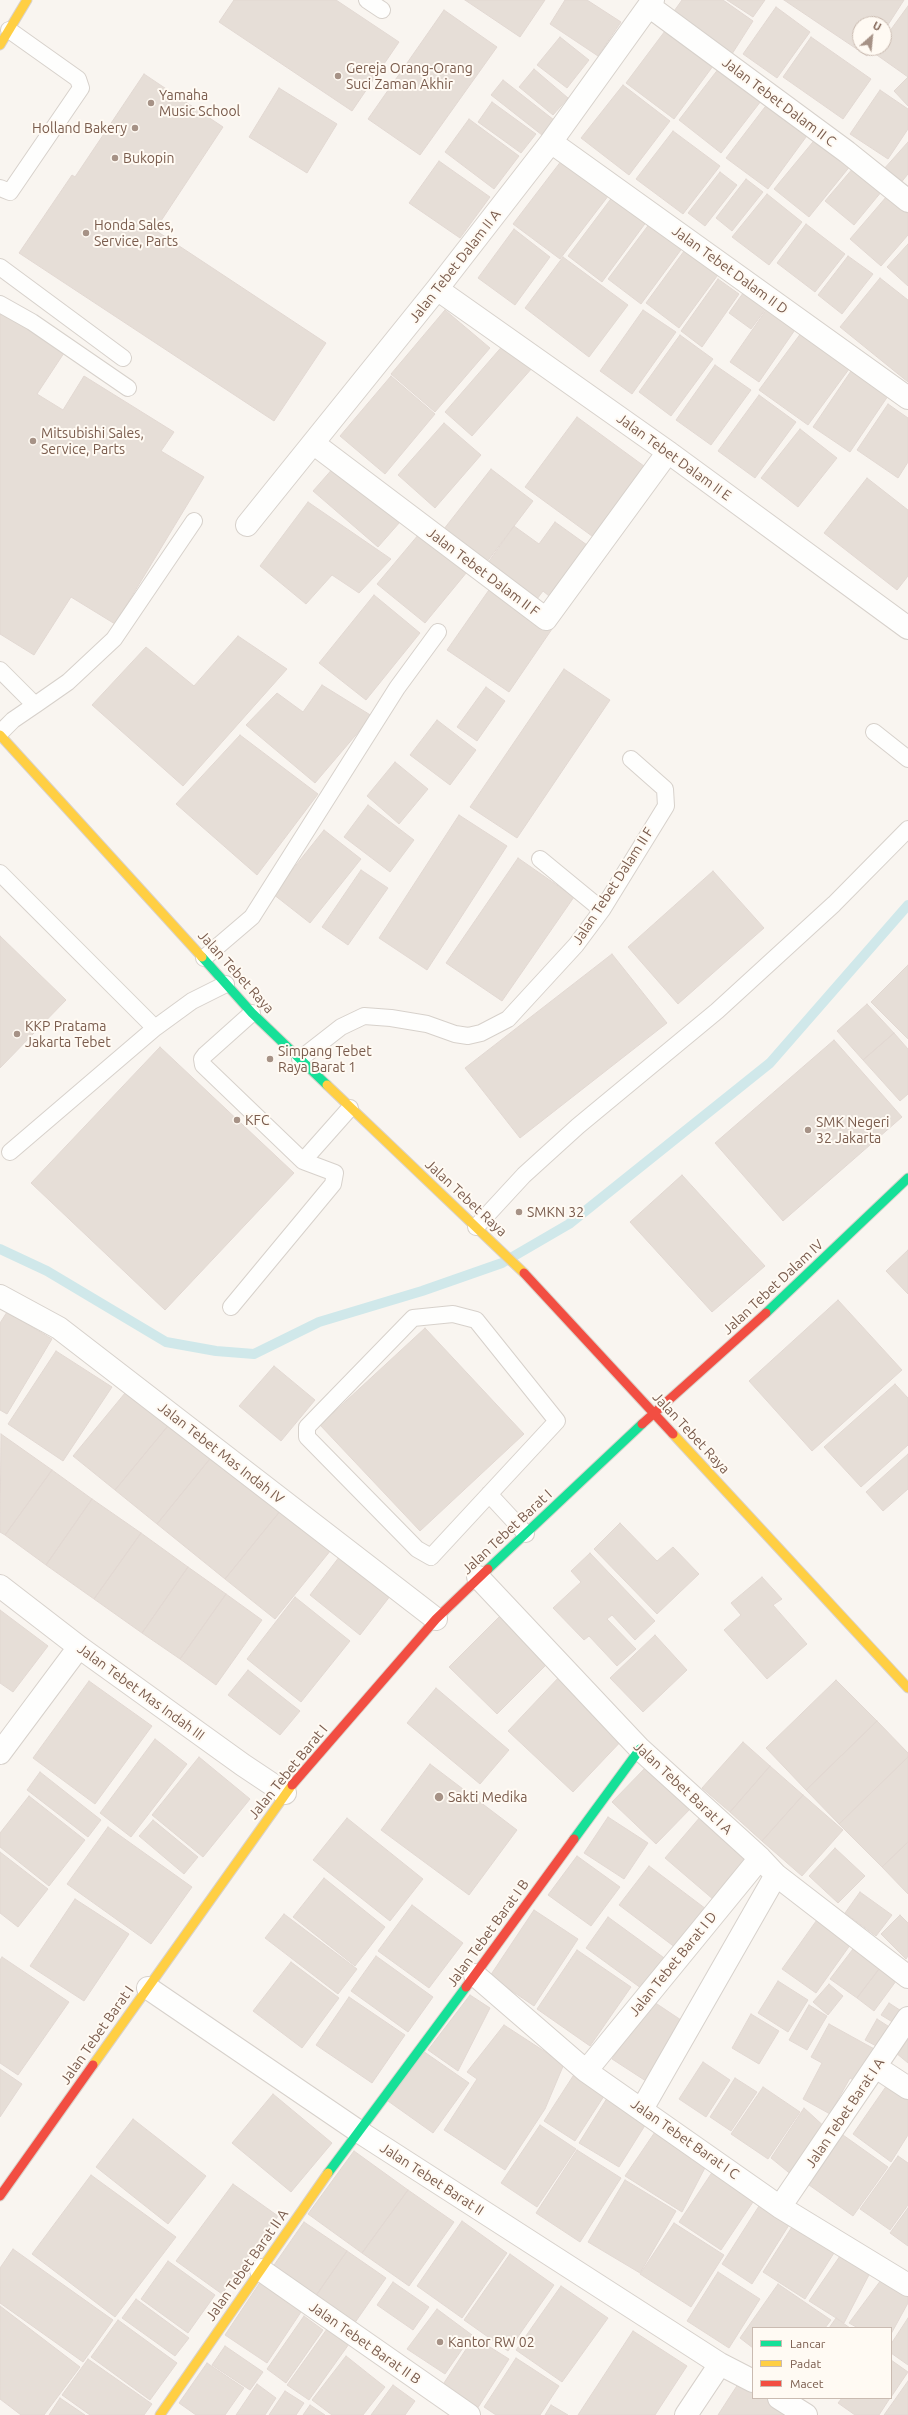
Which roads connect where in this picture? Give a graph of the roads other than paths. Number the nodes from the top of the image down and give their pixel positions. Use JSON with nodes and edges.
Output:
{"nodes":[{"id":1,"x":28,"y":0,"type":"edge"},
{"id":2,"x":367,"y":0,"type":"edge"},
{"id":3,"x":651,"y":3,"type":"edge"},
{"id":4,"x":382,"y":10,"type":"dead end"},
{"id":5,"x":9,"y":30,"type":"junction"},
{"id":6,"x":0,"y":45,"type":"edge"},
{"id":7,"x":551,"y":142,"type":"junction"},
{"id":8,"x":0,"y":188,"type":"edge"},
{"id":9,"x":908,"y":201,"type":"edge"},
{"id":10,"x":0,"y":267,"type":"edge"},
{"id":11,"x":437,"y":289,"type":"junction"},
{"id":12,"x":0,"y":304,"type":"edge"},
{"id":13,"x":123,"y":358,"type":"dead end"},
{"id":14,"x":128,"y":388,"type":"dead end"},
{"id":15,"x":908,"y":398,"type":"edge"},
{"id":16,"x":313,"y":443,"type":"junction"},
{"id":17,"x":668,"y":452,"type":"junction"},
{"id":18,"x":194,"y":521,"type":"dead end"},
{"id":19,"x":247,"y":525,"type":"dead end"},
{"id":20,"x":908,"y":628,"type":"edge"},
{"id":21,"x":438,"y":632,"type":"dead end"},
{"id":22,"x":0,"y":670,"type":"edge"},
{"id":23,"x":35,"y":705,"type":"junction"},
{"id":24,"x":874,"y":732,"type":"dead end"},
{"id":25,"x":0,"y":734,"type":"edge"},
{"id":26,"x":631,"y":759,"type":"dead end"},
{"id":27,"x":908,"y":759,"type":"edge"},
{"id":28,"x":908,"y":829,"type":"edge"},
{"id":29,"x":540,"y":859,"type":"dead end"},
{"id":30,"x":0,"y":873,"type":"edge"},
{"id":31,"x":602,"y":910,"type":"junction"},
{"id":32,"x":204,"y":958,"type":"junction"},
{"id":33,"x":226,"y":984,"type":"junction"},
{"id":34,"x":252,"y":1013,"type":"junction"},
{"id":35,"x":155,"y":1028,"type":"junction"},
{"id":36,"x":300,"y":1059,"type":"junction"},
{"id":37,"x":350,"y":1108,"type":"junction"},
{"id":38,"x":10,"y":1152,"type":"dead end"},
{"id":39,"x":303,"y":1161,"type":"junction"},
{"id":40,"x":908,"y":1178,"type":"edge"},
{"id":41,"x":476,"y":1227,"type":"junction"},
{"id":42,"x":0,"y":1296,"type":"edge"},
{"id":43,"x":231,"y":1307,"type":"dead end"},
{"id":44,"x":653,"y":1413,"type":"junction"},
{"id":45,"x":489,"y":1494,"type":"junction"},
{"id":46,"x":526,"y":1534,"type":"junction"},
{"id":47,"x":478,"y":1578,"type":"junction"},
{"id":48,"x":0,"y":1586,"type":"edge"},
{"id":49,"x":436,"y":1619,"type":"junction"},
{"id":50,"x":79,"y":1647,"type":"junction"},
{"id":51,"x":908,"y":1688,"type":"edge"},
{"id":52,"x":640,"y":1749,"type":"junction"},
{"id":53,"x":0,"y":1753,"type":"edge"},
{"id":54,"x":285,"y":1793,"type":"junction"},
{"id":55,"x":760,"y":1858,"type":"junction"},
{"id":56,"x":776,"y":1875,"type":"junction"},
{"id":57,"x":475,"y":1975,"type":"junction"},
{"id":58,"x":908,"y":1977,"type":"edge"},
{"id":59,"x":148,"y":1988,"type":"junction"},
{"id":60,"x":908,"y":2018,"type":"edge"},
{"id":61,"x":876,"y":2067,"type":"junction"},
{"id":62,"x":586,"y":2071,"type":"junction"},
{"id":63,"x":908,"y":2088,"type":"edge"},
{"id":64,"x":642,"y":2109,"type":"junction"},
{"id":65,"x":358,"y":2131,"type":"junction"},
{"id":66,"x":0,"y":2196,"type":"edge"},
{"id":67,"x":780,"y":2207,"type":"junction"},
{"id":68,"x":261,"y":2270,"type":"junction"},
{"id":69,"x":908,"y":2285,"type":"edge"},
{"id":70,"x":720,"y":2364,"type":"junction"},
{"id":71,"x":752,"y":2380,"type":"edge"},
{"id":72,"x":781,"y":2399,"type":"edge"},
{"id":73,"x":163,"y":2414,"type":"edge"},
{"id":74,"x":469,"y":2415,"type":"edge"},
{"id":75,"x":686,"y":2415,"type":"edge"},
{"id":76,"x":806,"y":2415,"type":"edge"}],
"edges":[{"from":1,"to":5,"type":"street"},
{"from":2,"to":4,"type":"lane"},
{"from":3,"to":7,"type":"street","name":"Jalan Tebet Dalam II A"},
{"from":3,"to":9,"type":"street","name":"Jalan Tebet Dalam II C"},
{"from":5,"to":6,"type":"street"},
{"from":5,"to":8,"type":"lane"},
{"from":7,"to":11,"type":"street","name":"Jalan Tebet Dalam II A"},
{"from":7,"to":15,"type":"street","name":"Jalan Tebet Dalam II D"},
{"from":10,"to":13,"type":"lane"},
{"from":11,"to":16,"type":"street","name":"Jalan Tebet Dalam II A"},
{"from":11,"to":17,"type":"street","name":"Jalan Tebet Dalam II E"},
{"from":12,"to":14,"type":"lane"},
{"from":16,"to":17,"type":"street","name":"Jalan Tebet Dalam II F"},
{"from":16,"to":19,"type":"street","name":"Jalan Tebet Dalam II A"},
{"from":17,"to":20,"type":"street","name":"Jalan Tebet Dalam II E"},
{"from":18,"to":23,"type":"lane"},
{"from":21,"to":32,"type":"lane"},
{"from":22,"to":23,"type":"lane"},
{"from":23,"to":25,"type":"lane"},
{"from":24,"to":27,"type":"lane"},
{"from":25,"to":32,"type":"street","name":"Jalan Tebet Raya"},
{"from":26,"to":31,"type":"lane","name":"Jalan Tebet Dalam II F"},
{"from":28,"to":41,"type":"lane"},
{"from":29,"to":31,"type":"lane"},
{"from":30,"to":35,"type":"lane"},
{"from":31,"to":36,"type":"lane","name":"Jalan Tebet Dalam II F"},
{"from":32,"to":33,"type":"street","name":"Jalan Tebet Raya"},
{"from":33,"to":34,"type":"street","name":"Jalan Tebet Raya"},
{"from":33,"to":35,"type":"lane"},
{"from":34,"to":36,"type":"street","name":"Jalan Tebet Raya"},
{"from":34,"to":39,"type":"lane"},
{"from":35,"to":38,"type":"lane"},
{"from":36,"to":37,"type":"street","name":"Jalan Tebet Raya"},
{"from":37,"to":39,"type":"lane"},
{"from":37,"to":41,"type":"street","name":"Jalan Tebet Raya"},
{"from":39,"to":43,"type":"lane"},
{"from":40,"to":44,"type":"street","name":"Jalan Tebet Dalam IV"},
{"from":41,"to":44,"type":"street","name":"Jalan Tebet Raya"},
{"from":42,"to":49,"type":"street","name":"Jalan Tebet Mas Indah IV"},
{"from":44,"to":46,"type":"street","name":"Jalan Tebet Barat I"},
{"from":44,"to":51,"type":"street","name":"Jalan Tebet Raya"},
{"from":45,"to":45,"type":"lane"},
{"from":45,"to":46,"type":"lane"},
{"from":46,"to":47,"type":"street","name":"Jalan Tebet Barat I"},
{"from":47,"to":49,"type":"street","name":"Jalan Tebet Barat I"},
{"from":47,"to":52,"type":"street","name":"Jalan Tebet Barat I A"},
{"from":48,"to":50,"type":"street","name":"Jalan Tebet Mas Indah III"},
{"from":49,"to":54,"type":"street","name":"Jalan Tebet Barat I"},
{"from":50,"to":53,"type":"street"},
{"from":50,"to":54,"type":"street","name":"Jalan Tebet Mas Indah III"},
{"from":52,"to":55,"type":"street","name":"Jalan Tebet Barat I A"},
{"from":52,"to":57,"type":"street","name":"Jalan Tebet Barat I B"},
{"from":54,"to":59,"type":"street","name":"Jalan Tebet Barat I"},
{"from":55,"to":56,"type":"street","name":"Jalan Tebet Barat I A"},
{"from":55,"to":62,"type":"street","name":"Jalan Tebet Barat I D"},
{"from":56,"to":58,"type":"street","name":"Jalan Tebet Barat I A"},
{"from":56,"to":64,"type":"street"},
{"from":57,"to":62,"type":"street","name":"Jalan Tebet Barat I C"},
{"from":57,"to":65,"type":"street","name":"Jalan Tebet Barat I B"},
{"from":59,"to":65,"type":"street","name":"Jalan Tebet Barat II"},
{"from":59,"to":66,"type":"street","name":"Jalan Tebet Barat I"},
{"from":60,"to":61,"type":"street","name":"Jalan Tebet Barat I A"},
{"from":61,"to":63,"type":"street"},
{"from":61,"to":67,"type":"street","name":"Jalan Tebet Barat I A"},
{"from":62,"to":64,"type":"street","name":"Jalan Tebet Barat I C"},
{"from":64,"to":67,"type":"street","name":"Jalan Tebet Barat I C"},
{"from":65,"to":68,"type":"street","name":"Jalan Tebet Barat II A"},
{"from":65,"to":70,"type":"street","name":"Jalan Tebet Barat II"},
{"from":67,"to":69,"type":"street","name":"Jalan Tebet Barat I C"},
{"from":68,"to":73,"type":"street","name":"Jalan Tebet Barat II A"},
{"from":68,"to":74,"type":"street","name":"Jalan Tebet Barat II B"},
{"from":70,"to":71,"type":"street"},
{"from":70,"to":75,"type":"street"},
{"from":72,"to":76,"type":"street"}]}
